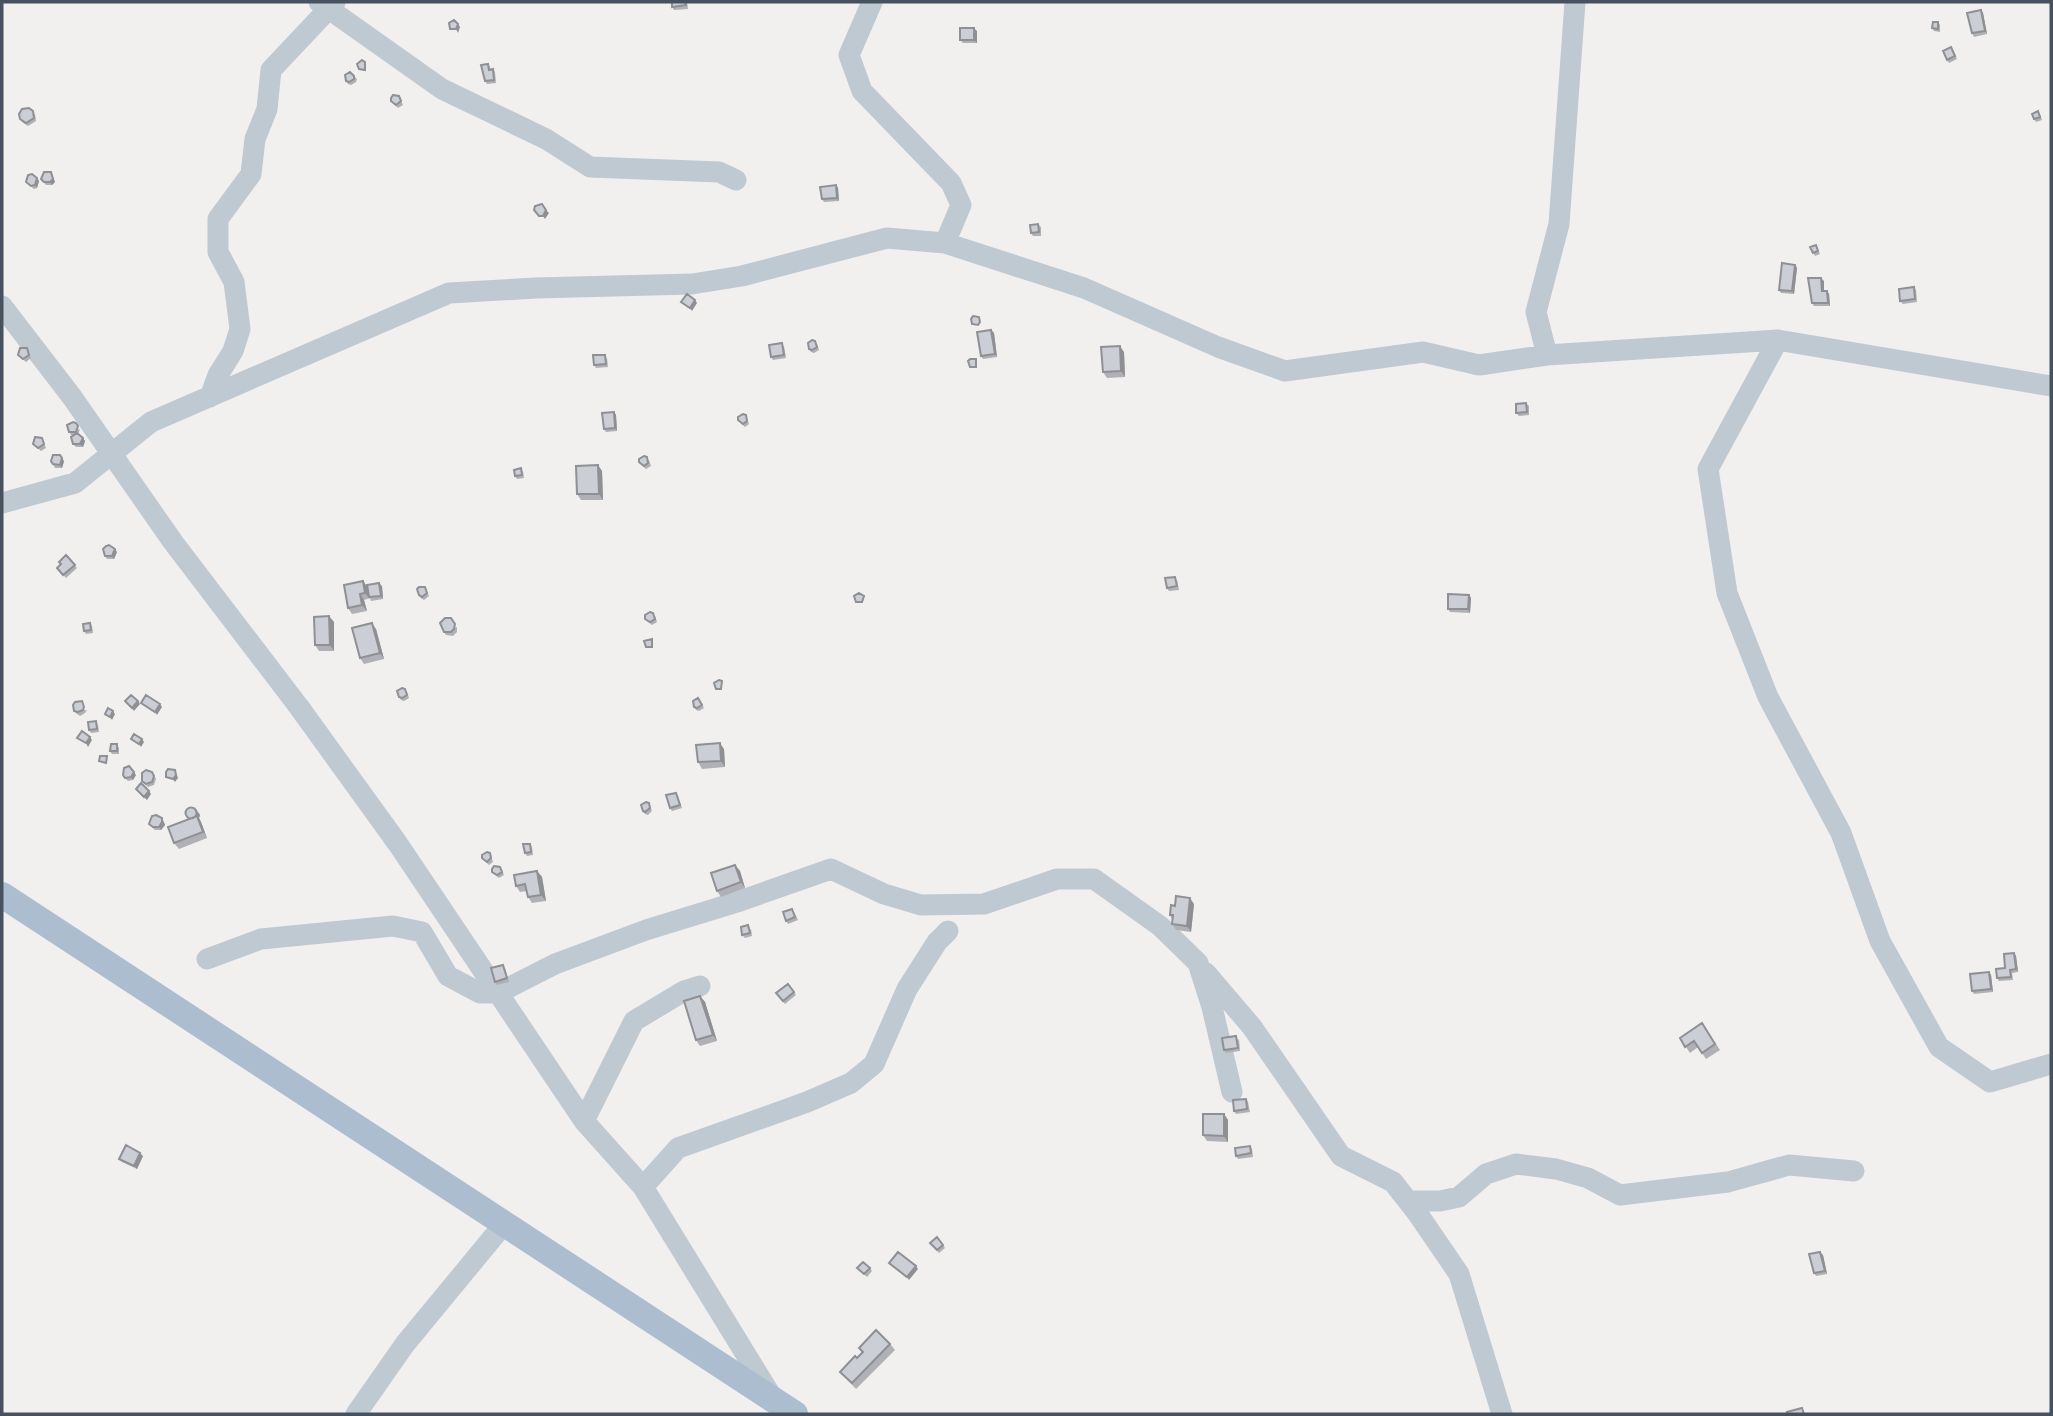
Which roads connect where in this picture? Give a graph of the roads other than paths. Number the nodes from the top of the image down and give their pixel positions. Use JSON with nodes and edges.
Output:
{"nodes":[{"id":1,"x":872,"y":2,"type":"edge"},
{"id":2,"x":1575,"y":2,"type":"edge"},
{"id":3,"x":327,"y":4,"type":"edge"},
{"id":4,"x":736,"y":180,"type":"dead end"},
{"id":5,"x":945,"y":243,"type":"junction"},
{"id":6,"x":2,"y":306,"type":"edge"},
{"id":7,"x":1778,"y":340,"type":"junction"},
{"id":8,"x":1547,"y":355,"type":"junction"},
{"id":9,"x":2051,"y":386,"type":"edge"},
{"id":10,"x":210,"y":397,"type":"junction"},
{"id":11,"x":112,"y":452,"type":"junction"},
{"id":12,"x":2,"y":503,"type":"edge"},
{"id":13,"x":2,"y":895,"type":"edge"},
{"id":14,"x":948,"y":931,"type":"dead end"},
{"id":15,"x":207,"y":959,"type":"dead end"},
{"id":16,"x":1198,"y":963,"type":"junction"},
{"id":17,"x":700,"y":986,"type":"dead end"},
{"id":18,"x":498,"y":993,"type":"junction"},
{"id":19,"x":2051,"y":1063,"type":"edge"},
{"id":20,"x":1232,"y":1092,"type":"dead end"},
{"id":21,"x":584,"y":1121,"type":"junction"},
{"id":22,"x":1854,"y":1171,"type":"dead end"},
{"id":23,"x":643,"y":1187,"type":"junction"},
{"id":24,"x":1408,"y":1201,"type":"junction"},
{"id":25,"x":504,"y":1224,"type":"junction"},
{"id":26,"x":785,"y":1408,"type":"edge"},
{"id":27,"x":356,"y":1414,"type":"edge"},
{"id":28,"x":1502,"y":1414,"type":"edge"}],
"edges":[{"from":1,"to":5,"type":"street"},
{"from":2,"to":8,"type":"street"},
{"from":3,"to":4,"type":"street"},
{"from":3,"to":10,"type":"street"},
{"from":5,"to":8,"type":"street"},
{"from":5,"to":10,"type":"street"},
{"from":6,"to":11,"type":"street"},
{"from":7,"to":8,"type":"street"},
{"from":7,"to":9,"type":"street"},
{"from":7,"to":19,"type":"street"},
{"from":10,"to":11,"type":"street"},
{"from":11,"to":12,"type":"street"},
{"from":11,"to":18,"type":"street"},
{"from":13,"to":25,"type":"main road"},
{"from":14,"to":23,"type":"street"},
{"from":15,"to":18,"type":"street"},
{"from":16,"to":18,"type":"street"},
{"from":16,"to":20,"type":"street"},
{"from":16,"to":24,"type":"street"},
{"from":17,"to":21,"type":"street"},
{"from":18,"to":21,"type":"street"},
{"from":21,"to":23,"type":"street"},
{"from":22,"to":24,"type":"street"},
{"from":23,"to":26,"type":"street"},
{"from":24,"to":28,"type":"street"},
{"from":25,"to":26,"type":"main road"},
{"from":25,"to":27,"type":"street"}]}
